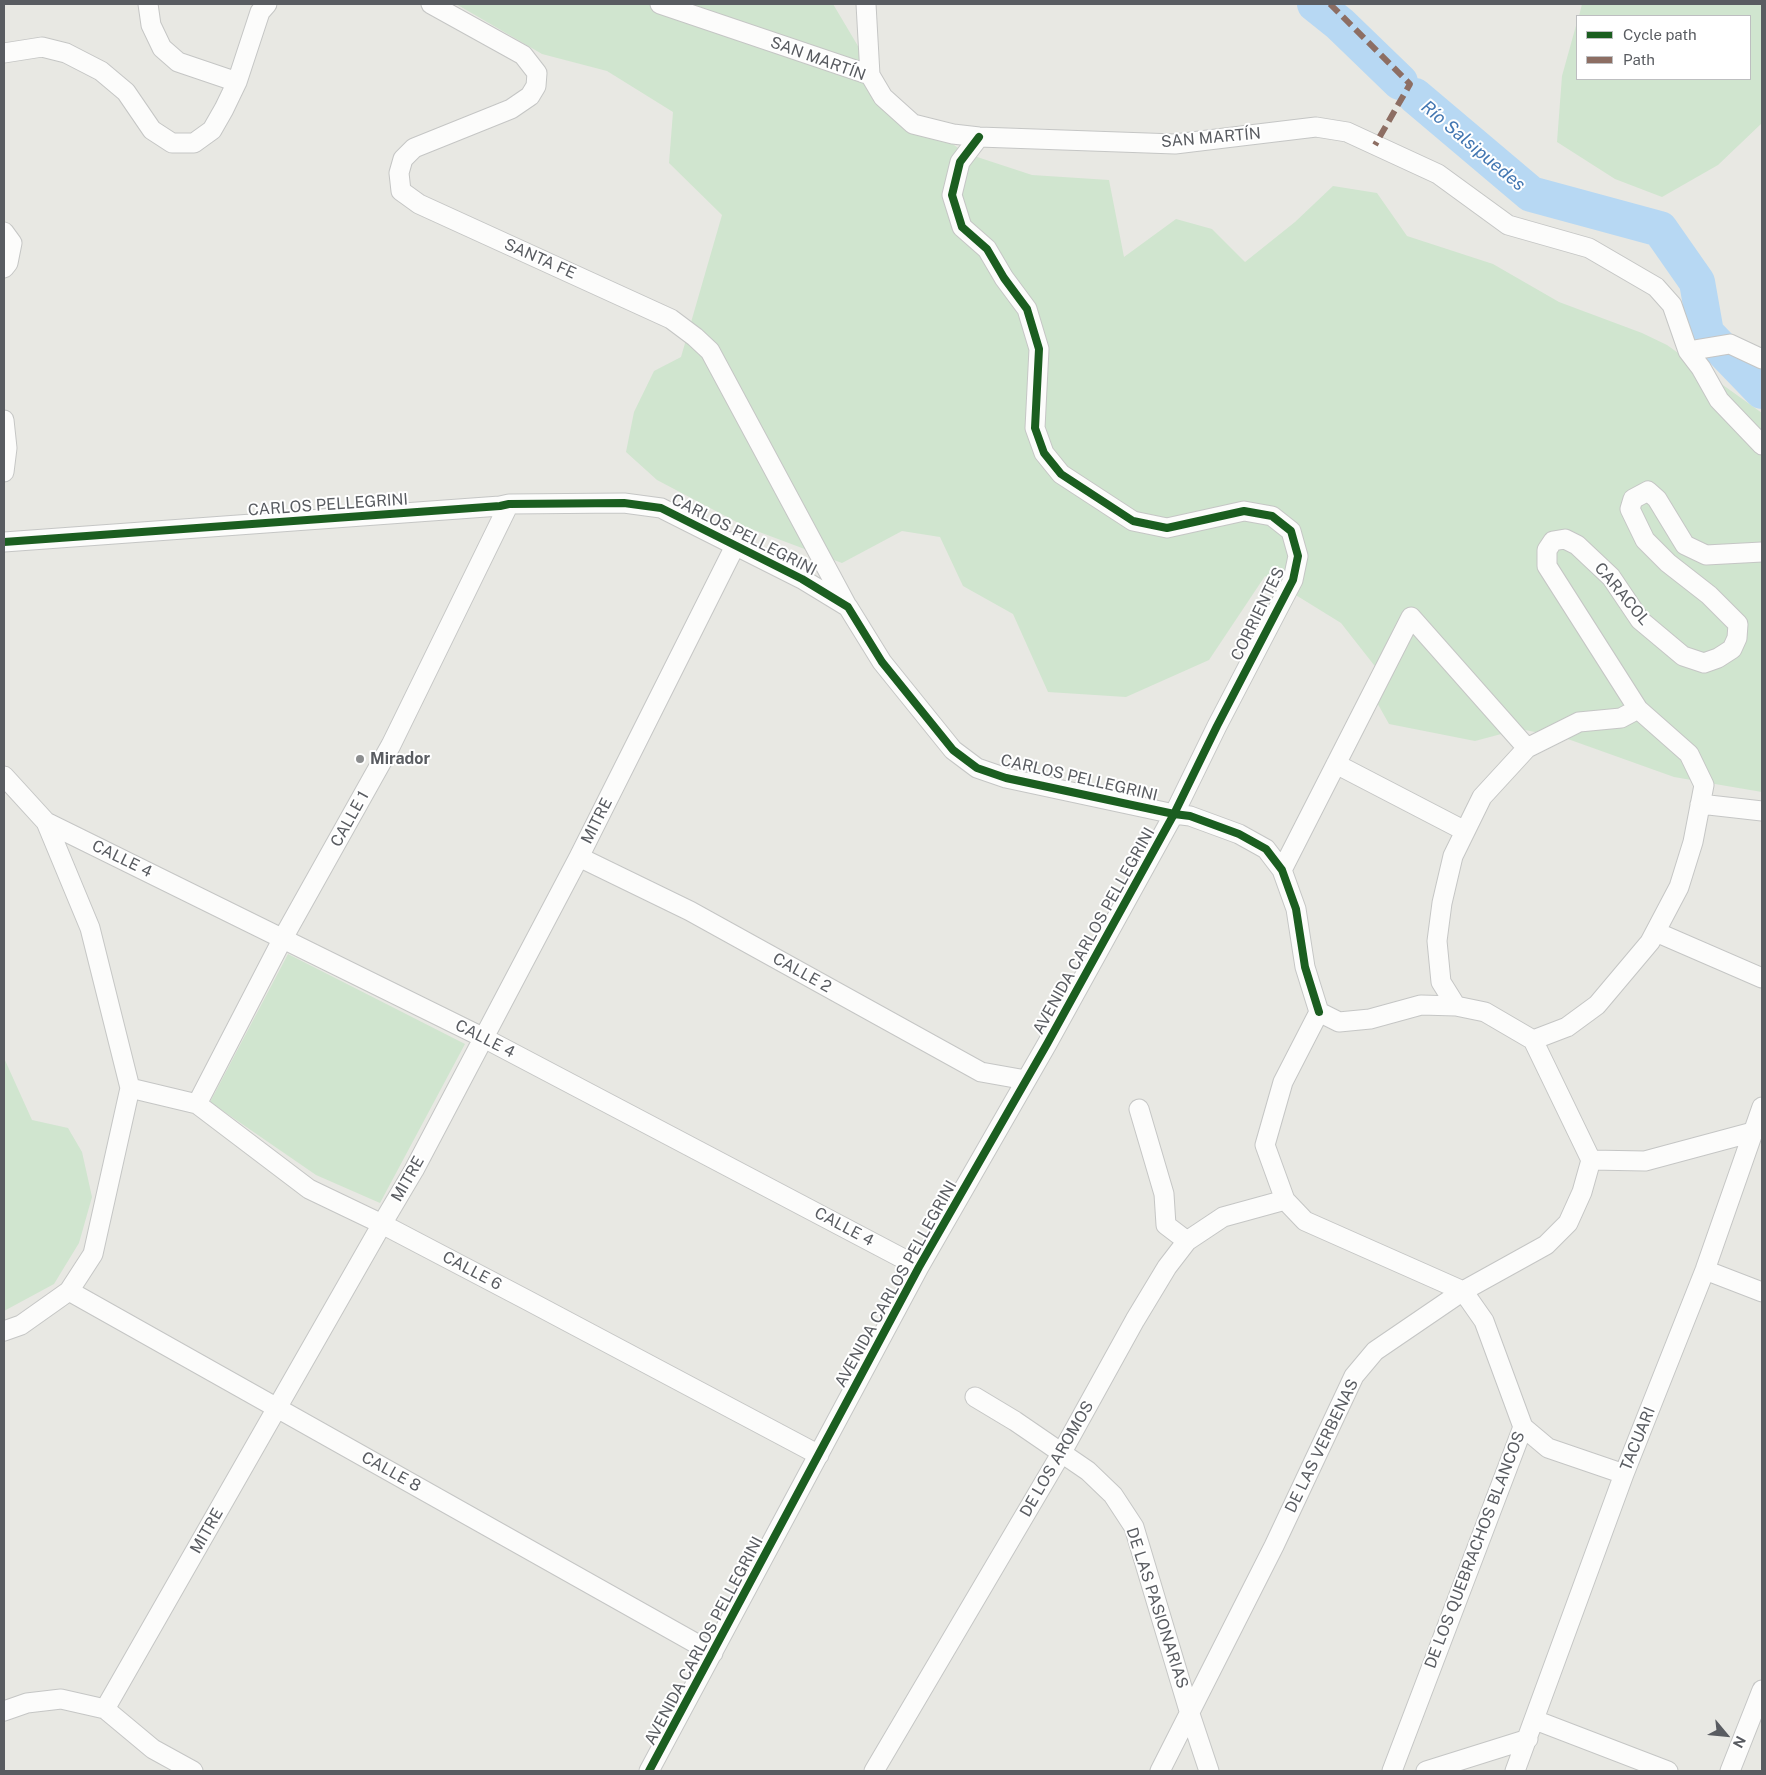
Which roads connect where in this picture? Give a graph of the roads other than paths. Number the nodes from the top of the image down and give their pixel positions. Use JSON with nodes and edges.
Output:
{"nodes":[{"id":1,"x":148,"y":4,"type":"edge"},
{"id":2,"x":276,"y":4,"type":"edge"},
{"id":3,"x":431,"y":4,"type":"edge"},
{"id":4,"x":660,"y":4,"type":"edge"},
{"id":5,"x":866,"y":4,"type":"edge"},
{"id":6,"x":263,"y":8,"type":"edge"},
{"id":7,"x":4,"y":53,"type":"edge"},
{"id":8,"x":870,"y":75,"type":"junction"},
{"id":9,"x":237,"y":82,"type":"junction"},
{"id":10,"x":979,"y":138,"type":"junction"},
{"id":11,"x":4,"y":232,"type":"edge"},
{"id":12,"x":4,"y":268,"type":"edge"},
{"id":13,"x":1688,"y":351,"type":"junction"},
{"id":14,"x":1762,"y":359,"type":"edge"},
{"id":15,"x":4,"y":420,"type":"edge"},
{"id":16,"x":1762,"y":445,"type":"edge"},
{"id":17,"x":4,"y":472,"type":"edge"},
{"id":18,"x":509,"y":504,"type":"junction"},
{"id":19,"x":4,"y":542,"type":"edge"},
{"id":20,"x":736,"y":544,"type":"junction"},
{"id":21,"x":1762,"y":552,"type":"edge"},
{"id":22,"x":848,"y":607,"type":"junction"},
{"id":23,"x":1638,"y":709,"type":"junction"},
{"id":24,"x":1527,"y":748,"type":"junction"},
{"id":25,"x":1336,"y":764,"type":"junction"},
{"id":26,"x":4,"y":776,"type":"edge"},
{"id":27,"x":1700,"y":804,"type":"junction"},
{"id":28,"x":1762,"y":811,"type":"edge"},
{"id":29,"x":1174,"y":814,"type":"junction"},
{"id":30,"x":46,"y":822,"type":"junction"},
{"id":31,"x":1465,"y":831,"type":"junction"},
{"id":32,"x":579,"y":857,"type":"junction"},
{"id":33,"x":1282,"y":870,"type":"junction"},
{"id":34,"x":1656,"y":932,"type":"junction"},
{"id":35,"x":283,"y":938,"type":"junction"},
{"id":36,"x":1762,"y":978,"type":"edge"},
{"id":37,"x":1456,"y":1006,"type":"junction"},
{"id":38,"x":1318,"y":1012,"type":"junction"},
{"id":39,"x":484,"y":1038,"type":"junction"},
{"id":40,"x":1533,"y":1040,"type":"junction"},
{"id":41,"x":1026,"y":1080,"type":"junction"},
{"id":42,"x":130,"y":1088,"type":"junction"},
{"id":43,"x":197,"y":1104,"type":"junction"},
{"id":44,"x":1762,"y":1107,"type":"edge"},
{"id":45,"x":1139,"y":1109,"type":"dead end"},
{"id":46,"x":1754,"y":1132,"type":"junction"},
{"id":47,"x":1591,"y":1160,"type":"junction"},
{"id":48,"x":1285,"y":1200,"type":"junction"},
{"id":49,"x":382,"y":1224,"type":"junction"},
{"id":50,"x":1187,"y":1241,"type":"junction"},
{"id":51,"x":919,"y":1267,"type":"junction"},
{"id":52,"x":1705,"y":1270,"type":"junction"},
{"id":53,"x":69,"y":1291,"type":"junction"},
{"id":54,"x":1463,"y":1291,"type":"junction"},
{"id":55,"x":1762,"y":1292,"type":"edge"},
{"id":56,"x":4,"y":1331,"type":"edge"},
{"id":57,"x":975,"y":1397,"type":"dead end"},
{"id":58,"x":278,"y":1408,"type":"junction"},
{"id":59,"x":1523,"y":1427,"type":"junction"},
{"id":60,"x":1062,"y":1452,"type":"junction"},
{"id":61,"x":819,"y":1455,"type":"junction"},
{"id":62,"x":1624,"y":1474,"type":"junction"},
{"id":63,"x":713,"y":1653,"type":"junction"},
{"id":64,"x":1762,"y":1690,"type":"edge"},
{"id":65,"x":105,"y":1709,"type":"junction"},
{"id":66,"x":4,"y":1711,"type":"edge"},
{"id":67,"x":1190,"y":1714,"type":"junction"},
{"id":68,"x":1535,"y":1720,"type":"junction"},
{"id":69,"x":1528,"y":1738,"type":"junction"},
{"id":70,"x":192,"y":1771,"type":"edge"},
{"id":71,"x":649,"y":1771,"type":"edge"},
{"id":72,"x":874,"y":1771,"type":"edge"},
{"id":73,"x":1160,"y":1771,"type":"edge"},
{"id":74,"x":1210,"y":1771,"type":"edge"},
{"id":75,"x":1392,"y":1771,"type":"edge"},
{"id":76,"x":1426,"y":1771,"type":"edge"},
{"id":77,"x":1515,"y":1771,"type":"edge"},
{"id":78,"x":1668,"y":1771,"type":"edge"},
{"id":79,"x":1730,"y":1771,"type":"edge"}],
"edges":[{"from":1,"to":9,"type":"street"},
{"from":2,"to":6,"type":"street"},
{"from":3,"to":22,"type":"street","name":"SANTA FE"},
{"from":4,"to":8,"type":"street","name":"SAN MARTÍN"},
{"from":5,"to":8,"type":"street"},
{"from":6,"to":9,"type":"street"},
{"from":7,"to":9,"type":"street"},
{"from":8,"to":10,"type":"street","name":"SAN MARTÍN"},
{"from":10,"to":13,"type":"street","name":"SAN MARTÍN"},
{"from":10,"to":29,"type":"street","name":"CORRIENTES"},
{"from":11,"to":12,"type":"street"},
{"from":13,"to":14,"type":"street"},
{"from":13,"to":16,"type":"street"},
{"from":15,"to":17,"type":"street"},
{"from":18,"to":19,"type":"street","name":"CARLOS PELLEGRINI"},
{"from":18,"to":20,"type":"street","name":"CARLOS PELLEGRINI"},
{"from":18,"to":35,"type":"street","name":"CALLE 1"},
{"from":20,"to":22,"type":"street","name":"CARLOS PELLEGRINI"},
{"from":20,"to":32,"type":"street","name":"MITRE"},
{"from":21,"to":23,"type":"street","name":"CARACOL"},
{"from":22,"to":29,"type":"street","name":"CARLOS PELLEGRINI"},
{"from":23,"to":24,"type":"street"},
{"from":23,"to":27,"type":"street","name":"CARACOL"},
{"from":24,"to":25,"type":"street"},
{"from":24,"to":31,"type":"street"},
{"from":25,"to":31,"type":"street"},
{"from":25,"to":33,"type":"street"},
{"from":26,"to":30,"type":"street"},
{"from":27,"to":28,"type":"street"},
{"from":27,"to":34,"type":"street","name":"CARACOL"},
{"from":29,"to":33,"type":"street","name":"CARLOS PELLEGRINI"},
{"from":29,"to":41,"type":"street","name":"AVENIDA CARLOS PELLEGRINI"},
{"from":30,"to":35,"type":"street","name":"CALLE 4"},
{"from":30,"to":42,"type":"street"},
{"from":31,"to":37,"type":"street"},
{"from":32,"to":39,"type":"street","name":"MITRE"},
{"from":32,"to":41,"type":"street","name":"CALLE 2"},
{"from":33,"to":38,"type":"street","name":"CARLOS PELLEGRINI"},
{"from":34,"to":36,"type":"street"},
{"from":34,"to":40,"type":"street","name":"CARACOL"},
{"from":35,"to":39,"type":"street","name":"CALLE 4"},
{"from":35,"to":43,"type":"street","name":"CALLE 1"},
{"from":37,"to":38,"type":"street"},
{"from":37,"to":40,"type":"street"},
{"from":38,"to":48,"type":"street"},
{"from":39,"to":49,"type":"street","name":"MITRE"},
{"from":39,"to":51,"type":"street","name":"CALLE 4"},
{"from":40,"to":47,"type":"street"},
{"from":41,"to":51,"type":"street","name":"AVENIDA CARLOS PELLEGRINI"},
{"from":42,"to":43,"type":"street","name":"CALLE 6"},
{"from":42,"to":53,"type":"street"},
{"from":43,"to":49,"type":"street","name":"CALLE 6"},
{"from":44,"to":46,"type":"street","name":"TACUARI"},
{"from":45,"to":50,"type":"street"},
{"from":46,"to":47,"type":"street"},
{"from":46,"to":52,"type":"street","name":"TACUARI"},
{"from":47,"to":54,"type":"street","name":"DE LAS VERBENAS"},
{"from":48,"to":50,"type":"street","name":"DE LOS AROMOS"},
{"from":48,"to":54,"type":"street"},
{"from":49,"to":58,"type":"street","name":"MITRE"},
{"from":49,"to":61,"type":"street","name":"CALLE 6"},
{"from":50,"to":60,"type":"street","name":"DE LOS AROMOS"},
{"from":51,"to":61,"type":"street","name":"AVENIDA CARLOS PELLEGRINI"},
{"from":52,"to":55,"type":"street"},
{"from":52,"to":62,"type":"street","name":"TACUARI"},
{"from":53,"to":56,"type":"street"},
{"from":53,"to":58,"type":"street","name":"CALLE 8"},
{"from":54,"to":59,"type":"street","name":"DE LOS QUEBRACHOS BLANCOS"},
{"from":54,"to":67,"type":"street","name":"DE LAS VERBENAS"},
{"from":57,"to":60,"type":"street","name":"DE LAS PASIONARIAS"},
{"from":58,"to":63,"type":"street","name":"CALLE 8"},
{"from":58,"to":65,"type":"street","name":"MITRE"},
{"from":59,"to":62,"type":"street"},
{"from":59,"to":75,"type":"street","name":"DE LOS QUEBRACHOS BLANCOS"},
{"from":60,"to":67,"type":"street","name":"DE LAS PASIONARIAS"},
{"from":60,"to":72,"type":"street","name":"DE LOS AROMOS"},
{"from":61,"to":63,"type":"street","name":"AVENIDA CARLOS PELLEGRINI"},
{"from":62,"to":68,"type":"street","name":"TACUARI"},
{"from":63,"to":71,"type":"street","name":"AVENIDA CARLOS PELLEGRINI"},
{"from":64,"to":79,"type":"street"},
{"from":65,"to":66,"type":"street"},
{"from":65,"to":70,"type":"street"},
{"from":67,"to":73,"type":"street","name":"DE LAS VERBENAS"},
{"from":67,"to":74,"type":"street","name":"DE LAS PASIONARIAS"},
{"from":68,"to":69,"type":"street","name":"TACUARI"},
{"from":68,"to":78,"type":"street"},
{"from":69,"to":76,"type":"street"},
{"from":69,"to":77,"type":"street","name":"TACUARI"}]}
